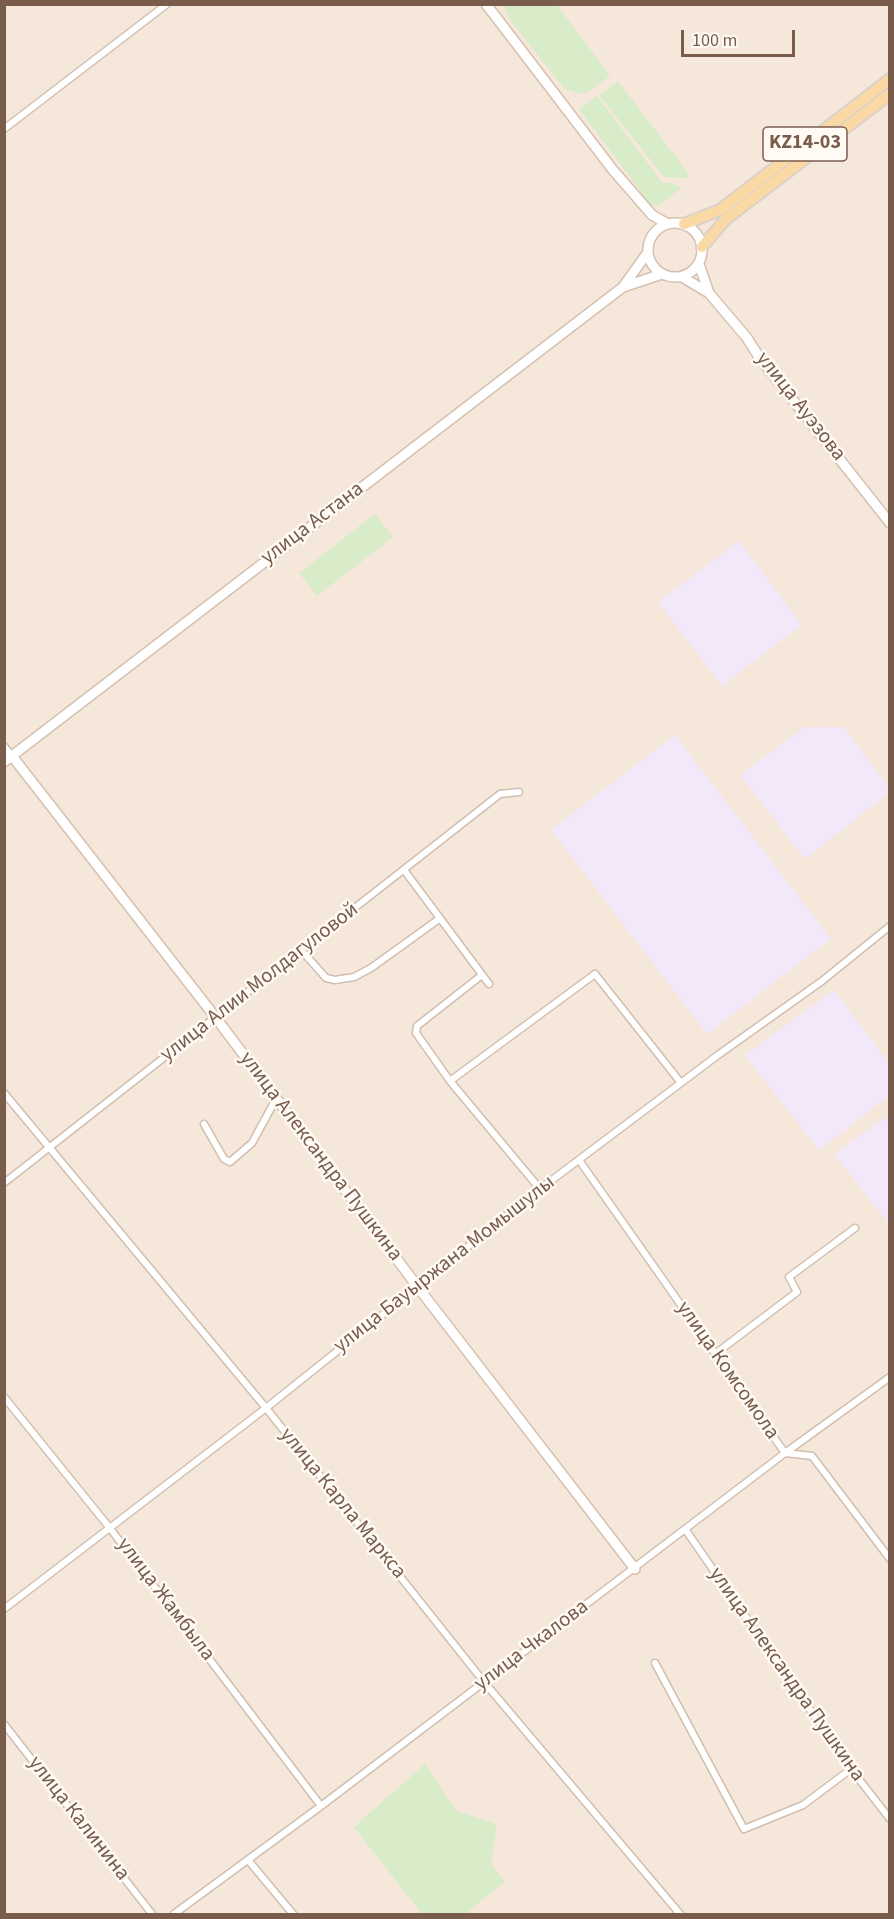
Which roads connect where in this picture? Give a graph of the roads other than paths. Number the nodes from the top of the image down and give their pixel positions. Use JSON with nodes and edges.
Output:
{"nodes":[{"id":1,"x":167,"y":4,"type":"edge"},
{"id":2,"x":486,"y":4,"type":"edge"},
{"id":3,"x":890,"y":79,"type":"edge"},
{"id":4,"x":890,"y":94,"type":"edge"},
{"id":5,"x":4,"y":129,"type":"edge"},
{"id":6,"x":652,"y":215,"type":"junction"},
{"id":7,"x":668,"y":224,"type":"junction"},
{"id":8,"x":684,"y":224,"type":"junction"},
{"id":9,"x":651,"y":237,"type":"junction"},
{"id":10,"x":702,"y":247,"type":"junction"},
{"id":11,"x":648,"y":252,"type":"junction"},
{"id":12,"x":699,"y":264,"type":"junction"},
{"id":13,"x":662,"y":274,"type":"junction"},
{"id":14,"x":682,"y":277,"type":"junction"},
{"id":15,"x":622,"y":287,"type":"junction"},
{"id":16,"x":709,"y":293,"type":"junction"},
{"id":17,"x":890,"y":523,"type":"edge"},
{"id":18,"x":4,"y":746,"type":"edge"},
{"id":19,"x":8,"y":759,"type":"edge"},
{"id":20,"x":519,"y":792,"type":"dead end"},
{"id":21,"x":404,"y":870,"type":"junction"},
{"id":22,"x":440,"y":919,"type":"junction"},
{"id":23,"x":890,"y":927,"type":"edge"},
{"id":24,"x":302,"y":951,"type":"junction"},
{"id":25,"x":482,"y":975,"type":"junction"},
{"id":26,"x":489,"y":984,"type":"dead end"},
{"id":27,"x":216,"y":1018,"type":"junction"},
{"id":28,"x":450,"y":1081,"type":"junction"},
{"id":29,"x":681,"y":1083,"type":"junction"},
{"id":30,"x":4,"y":1093,"type":"edge"},
{"id":31,"x":276,"y":1099,"type":"junction"},
{"id":32,"x":204,"y":1124,"type":"dead end"},
{"id":33,"x":50,"y":1149,"type":"junction"},
{"id":34,"x":579,"y":1160,"type":"junction"},
{"id":35,"x":4,"y":1183,"type":"edge"},
{"id":36,"x":540,"y":1189,"type":"junction"},
{"id":37,"x":855,"y":1228,"type":"dead end"},
{"id":38,"x":417,"y":1286,"type":"junction"},
{"id":39,"x":715,"y":1354,"type":"junction"},
{"id":40,"x":890,"y":1377,"type":"edge"},
{"id":41,"x":4,"y":1397,"type":"edge"},
{"id":42,"x":266,"y":1408,"type":"junction"},
{"id":43,"x":785,"y":1453,"type":"junction"},
{"id":44,"x":109,"y":1527,"type":"junction"},
{"id":45,"x":685,"y":1528,"type":"junction"},
{"id":46,"x":890,"y":1559,"type":"edge"},
{"id":47,"x":634,"y":1569,"type":"junction"},
{"id":48,"x":4,"y":1609,"type":"edge"},
{"id":49,"x":655,"y":1663,"type":"dead end"},
{"id":50,"x":484,"y":1682,"type":"junction"},
{"id":51,"x":4,"y":1724,"type":"edge"},
{"id":52,"x":851,"y":1769,"type":"junction"},
{"id":53,"x":321,"y":1806,"type":"junction"},
{"id":54,"x":890,"y":1819,"type":"edge"},
{"id":55,"x":248,"y":1860,"type":"junction"},
{"id":56,"x":152,"y":1914,"type":"edge"},
{"id":57,"x":174,"y":1914,"type":"edge"},
{"id":58,"x":293,"y":1914,"type":"edge"},
{"id":59,"x":680,"y":1914,"type":"edge"}],
"edges":[{"from":1,"to":5,"type":"street"},
{"from":2,"to":6,"type":"street"},
{"from":3,"to":8,"type":"main road","number":"KZ14-03"},
{"from":4,"to":10,"type":"main road","number":"KZ14-03"},
{"from":6,"to":7,"type":"street"},
{"from":6,"to":9,"type":"street"},
{"from":7,"to":8,"type":"street"},
{"from":7,"to":9,"type":"street"},
{"from":8,"to":10,"type":"street"},
{"from":9,"to":11,"type":"street"},
{"from":10,"to":12,"type":"street"},
{"from":11,"to":13,"type":"street"},
{"from":11,"to":15,"type":"street"},
{"from":12,"to":14,"type":"street"},
{"from":12,"to":16,"type":"street"},
{"from":13,"to":14,"type":"street"},
{"from":13,"to":15,"type":"street"},
{"from":14,"to":16,"type":"street"},
{"from":15,"to":19,"type":"street","name":"улица Астана"},
{"from":16,"to":17,"type":"street","name":"улица Ауэзова"},
{"from":18,"to":19,"type":"street","name":"улица Александра Пушкина"},
{"from":19,"to":27,"type":"street","name":"улица Александра Пушкина"},
{"from":20,"to":21,"type":"street","name":"улица Алии Молдагуловой"},
{"from":21,"to":22,"type":"street"},
{"from":21,"to":24,"type":"street","name":"улица Алии Молдагуловой"},
{"from":22,"to":24,"type":"street"},
{"from":22,"to":25,"type":"street"},
{"from":23,"to":29,"type":"street","name":"улица Бауыржана Момышулы"},
{"from":24,"to":27,"type":"street","name":"улица Алии Молдагуловой"},
{"from":25,"to":26,"type":"street"},
{"from":25,"to":28,"type":"street"},
{"from":27,"to":31,"type":"street","name":"улица Александра Пушкина"},
{"from":27,"to":33,"type":"street","name":"улица Алии Молдагуловой"},
{"from":28,"to":29,"type":"street"},
{"from":28,"to":36,"type":"street"},
{"from":29,"to":34,"type":"street","name":"улица Бауыржана Момышулы"},
{"from":30,"to":33,"type":"street","name":"улица Карла Маркса"},
{"from":31,"to":32,"type":"street"},
{"from":31,"to":38,"type":"street","name":"улица Александра Пушкина"},
{"from":33,"to":35,"type":"street","name":"улица Алии Молдагуловой"},
{"from":33,"to":42,"type":"street","name":"улица Карла Маркса"},
{"from":34,"to":36,"type":"street","name":"улица Бауыржана Момышулы"},
{"from":34,"to":39,"type":"street","name":"улица Комсомола"},
{"from":36,"to":38,"type":"street","name":"улица Бауыржана Момышулы"},
{"from":37,"to":39,"type":"street"},
{"from":38,"to":42,"type":"street","name":"улица Бауыржана Момышулы"},
{"from":38,"to":47,"type":"street","name":"улица Александра Пушкина"},
{"from":39,"to":43,"type":"street","name":"улица Комсомола"},
{"from":40,"to":43,"type":"street","name":"улица Чкалова"},
{"from":41,"to":44,"type":"street","name":"улица Жамбыла"},
{"from":42,"to":44,"type":"street","name":"улица Бауыржана Момышулы"},
{"from":42,"to":50,"type":"street","name":"улица Карла Маркса"},
{"from":43,"to":45,"type":"street","name":"улица Чкалова"},
{"from":43,"to":46,"type":"street","name":"улица Комсомола"},
{"from":44,"to":48,"type":"street","name":"улица Бауыржана Момышулы"},
{"from":44,"to":53,"type":"street","name":"улица Жамбыла"},
{"from":45,"to":47,"type":"street","name":"улица Чкалова"},
{"from":45,"to":52,"type":"street","name":"улица Александра Пушкина"},
{"from":47,"to":50,"type":"street","name":"улица Чкалова"},
{"from":49,"to":52,"type":"street"},
{"from":50,"to":53,"type":"street","name":"улица Чкалова"},
{"from":50,"to":59,"type":"street","name":"улица Карла Маркса"},
{"from":51,"to":56,"type":"street","name":"улица Калинина"},
{"from":52,"to":54,"type":"street","name":"улица Александра Пушкина"},
{"from":53,"to":55,"type":"street","name":"улица Чкалова"},
{"from":55,"to":57,"type":"street","name":"улица Чкалова"},
{"from":55,"to":58,"type":"street"}]}
